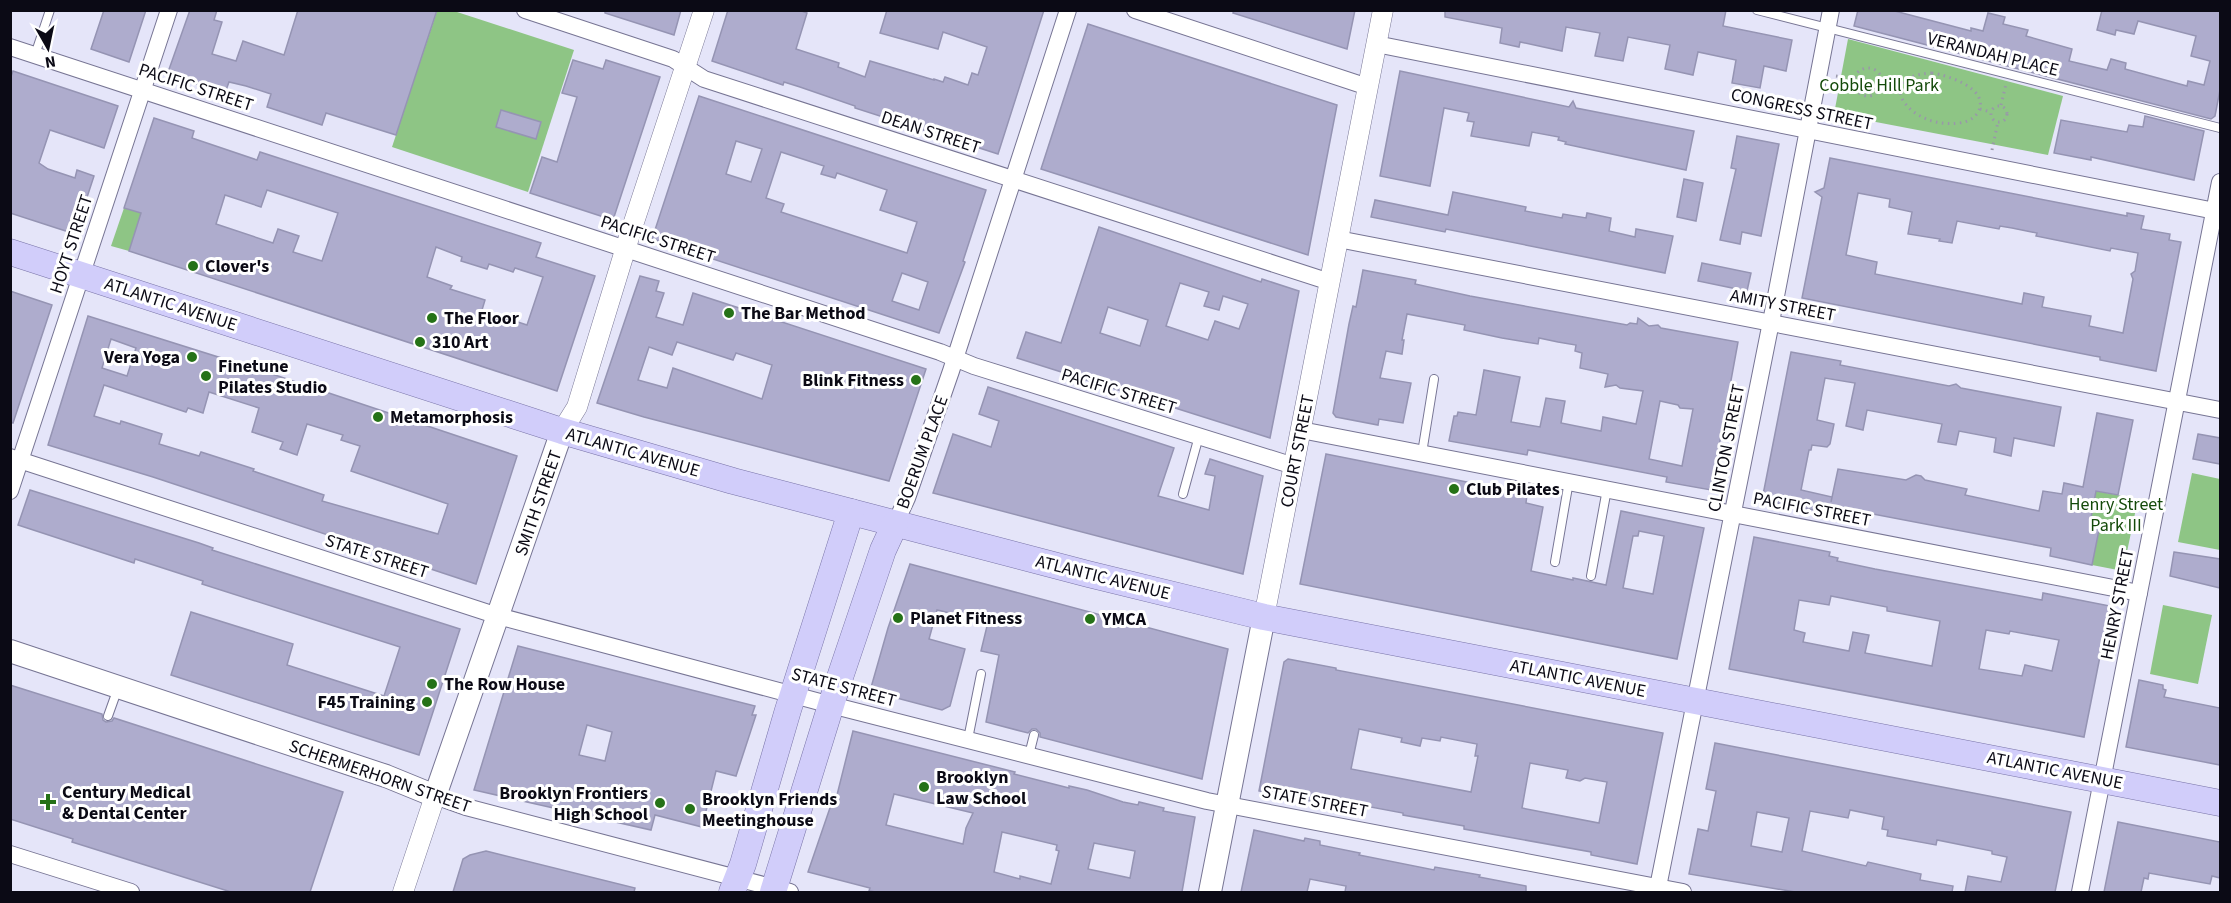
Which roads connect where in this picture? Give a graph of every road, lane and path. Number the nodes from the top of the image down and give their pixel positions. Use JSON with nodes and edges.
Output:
{"nodes":[{"id":1,"x":169,"y":10,"type":"edge"},
{"id":2,"x":525,"y":10,"type":"edge"},
{"id":3,"x":705,"y":10,"type":"edge"},
{"id":4,"x":1068,"y":10,"type":"edge"},
{"id":5,"x":1135,"y":10,"type":"edge"},
{"id":6,"x":1383,"y":10,"type":"edge"},
{"id":7,"x":1757,"y":10,"type":"edge"},
{"id":8,"x":1831,"y":10,"type":"edge"},
{"id":9,"x":47,"y":11,"type":"edge"},
{"id":10,"x":1828,"y":29,"type":"junction"},
{"id":11,"x":1377,"y":44,"type":"junction"},
{"id":12,"x":10,"y":47,"type":"edge"},
{"id":13,"x":35,"y":55,"type":"junction"},
{"id":14,"x":686,"y":68,"type":"junction"},
{"id":15,"x":1836,"y":76,"type":"dead end"},
{"id":16,"x":1854,"y":79,"type":"junction"},
{"id":17,"x":2006,"y":81,"type":"dead end"},
{"id":18,"x":1881,"y":85,"type":"junction"},
{"id":19,"x":1368,"y":87,"type":"junction"},
{"id":20,"x":143,"y":90,"type":"junction"},
{"id":21,"x":1900,"y":90,"type":"junction"},
{"id":22,"x":2001,"y":105,"type":"junction"},
{"id":23,"x":1980,"y":109,"type":"junction"},
{"id":24,"x":1991,"y":112,"type":"junction"},
{"id":25,"x":1998,"y":122,"type":"junction"},
{"id":26,"x":2220,"y":128,"type":"edge"},
{"id":27,"x":1808,"y":130,"type":"junction"},
{"id":28,"x":1992,"y":150,"type":"dead end"},
{"id":29,"x":1014,"y":179,"type":"junction"},
{"id":30,"x":2220,"y":182,"type":"edge"},
{"id":31,"x":2218,"y":211,"type":"edge"},
{"id":32,"x":1338,"y":239,"type":"junction"},
{"id":33,"x":626,"y":249,"type":"junction"},
{"id":34,"x":10,"y":252,"type":"edge"},
{"id":35,"x":82,"y":275,"type":"junction"},
{"id":36,"x":1330,"y":282,"type":"junction"},
{"id":37,"x":1771,"y":322,"type":"junction"},
{"id":38,"x":955,"y":358,"type":"junction"},
{"id":39,"x":1434,"y":379,"type":"dead end"},
{"id":40,"x":2177,"y":402,"type":"junction"},
{"id":41,"x":2220,"y":410,"type":"edge"},
{"id":42,"x":1301,"y":430,"type":"junction"},
{"id":43,"x":562,"y":432,"type":"junction"},
{"id":44,"x":1199,"y":436,"type":"junction"},
{"id":45,"x":1422,"y":453,"type":"junction"},
{"id":46,"x":16,"y":459,"type":"edge"},
{"id":47,"x":1294,"y":466,"type":"junction"},
{"id":48,"x":1569,"y":481,"type":"junction"},
{"id":49,"x":1607,"y":489,"type":"junction"},
{"id":50,"x":10,"y":490,"type":"edge"},
{"id":51,"x":1183,"y":494,"type":"dead end"},
{"id":52,"x":852,"y":512,"type":"junction"},
{"id":53,"x":1733,"y":513,"type":"junction"},
{"id":54,"x":895,"y":524,"type":"junction"},
{"id":55,"x":1555,"y":562,"type":"dead end"},
{"id":56,"x":1592,"y":576,"type":"dead end"},
{"id":57,"x":2139,"y":593,"type":"junction"},
{"id":58,"x":498,"y":616,"type":"junction"},
{"id":59,"x":1264,"y":617,"type":"junction"},
{"id":60,"x":10,"y":651,"type":"edge"},
{"id":61,"x":981,"y":674,"type":"dead end"},
{"id":62,"x":118,"y":687,"type":"junction"},
{"id":63,"x":793,"y":695,"type":"junction"},
{"id":64,"x":1696,"y":701,"type":"junction"},
{"id":65,"x":831,"y":705,"type":"junction"},
{"id":66,"x":108,"y":716,"type":"dead end"},
{"id":67,"x":1034,"y":735,"type":"dead end"},
{"id":68,"x":968,"y":740,"type":"junction"},
{"id":69,"x":1029,"y":755,"type":"junction"},
{"id":70,"x":2103,"y":779,"type":"junction"},
{"id":71,"x":435,"y":796,"type":"junction"},
{"id":72,"x":2220,"y":803,"type":"edge"},
{"id":73,"x":1228,"y":804,"type":"junction"},
{"id":74,"x":10,"y":854,"type":"edge"},
{"id":75,"x":734,"y":886,"type":"edge"},
{"id":76,"x":1658,"y":890,"type":"edge"},
{"id":77,"x":779,"y":891,"type":"edge"},
{"id":78,"x":131,"y":892,"type":"edge"},
{"id":79,"x":403,"y":892,"type":"edge"},
{"id":80,"x":1210,"y":892,"type":"edge"},
{"id":81,"x":1683,"y":892,"type":"edge"},
{"id":82,"x":2080,"y":892,"type":"edge"}],
"edges":[{"from":1,"to":20,"type":"street","name":"HOYT STREET"},
{"from":2,"to":14,"type":"street","name":"DEAN STREET"},
{"from":3,"to":14,"type":"street","name":"SMITH STREET"},
{"from":4,"to":29,"type":"street","name":"BOERUM PLACE"},
{"from":5,"to":19,"type":"street"},
{"from":6,"to":11,"type":"street","name":"COURT STREET"},
{"from":7,"to":10,"type":"lane","name":"VERANDAH PLACE"},
{"from":8,"to":10,"type":"street","name":"CLINTON STREET"},
{"from":9,"to":13,"type":"lane"},
{"from":10,"to":26,"type":"lane","name":"VERANDAH PLACE"},
{"from":10,"to":27,"type":"street","name":"CLINTON STREET"},
{"from":11,"to":19,"type":"street","name":"COURT STREET"},
{"from":11,"to":27,"type":"street","name":"CONGRESS STREET"},
{"from":12,"to":13,"type":"street","name":"PACIFIC STREET"},
{"from":13,"to":20,"type":"street","name":"PACIFIC STREET"},
{"from":14,"to":29,"type":"street","name":"DEAN STREET"},
{"from":14,"to":33,"type":"street","name":"SMITH STREET"},
{"from":15,"to":16,"type":"path"},
{"from":16,"to":18,"type":"path"},
{"from":16,"to":18,"type":"path"},
{"from":17,"to":22,"type":"path"},
{"from":18,"to":21,"type":"path"},
{"from":19,"to":32,"type":"street","name":"COURT STREET"},
{"from":20,"to":33,"type":"street","name":"PACIFIC STREET"},
{"from":20,"to":35,"type":"street","name":"HOYT STREET"},
{"from":21,"to":23,"type":"path"},
{"from":21,"to":23,"type":"path"},
{"from":22,"to":24,"type":"path"},
{"from":22,"to":25,"type":"path"},
{"from":23,"to":24,"type":"path"},
{"from":24,"to":25,"type":"path"},
{"from":25,"to":28,"type":"path"},
{"from":27,"to":31,"type":"street","name":"CONGRESS STREET"},
{"from":27,"to":37,"type":"street","name":"CLINTON STREET"},
{"from":29,"to":36,"type":"street","name":"DEAN STREET"},
{"from":29,"to":38,"type":"street","name":"BOERUM PLACE"},
{"from":30,"to":31,"type":"street","name":"HENRY STREET"},
{"from":31,"to":40,"type":"street","name":"HENRY STREET"},
{"from":32,"to":36,"type":"street","name":"COURT STREET"},
{"from":32,"to":37,"type":"street","name":"AMITY STREET"},
{"from":33,"to":38,"type":"street","name":"PACIFIC STREET"},
{"from":33,"to":43,"type":"street","name":"SMITH STREET"},
{"from":34,"to":35,"type":"main road","name":"ATLANTIC AVENUE"},
{"from":35,"to":43,"type":"main road","name":"ATLANTIC AVENUE"},
{"from":35,"to":46,"type":"street","name":"HOYT STREET"},
{"from":36,"to":42,"type":"street","name":"COURT STREET"},
{"from":37,"to":40,"type":"street","name":"AMITY STREET"},
{"from":37,"to":53,"type":"street","name":"CLINTON STREET"},
{"from":38,"to":44,"type":"street","name":"PACIFIC STREET"},
{"from":38,"to":54,"type":"street","name":"BOERUM PLACE"},
{"from":39,"to":45,"type":"lane"},
{"from":40,"to":41,"type":"street","name":"AMITY STREET"},
{"from":40,"to":57,"type":"street","name":"HENRY STREET"},
{"from":42,"to":45,"type":"street","name":"PACIFIC STREET"},
{"from":42,"to":47,"type":"street","name":"COURT STREET"},
{"from":43,"to":52,"type":"main road","name":"ATLANTIC AVENUE"},
{"from":43,"to":58,"type":"main road","name":"SMITH STREET"},
{"from":44,"to":47,"type":"street","name":"PACIFIC STREET"},
{"from":44,"to":51,"type":"lane"},
{"from":45,"to":48,"type":"street","name":"PACIFIC STREET"},
{"from":46,"to":50,"type":"street","name":"HOYT STREET"},
{"from":46,"to":58,"type":"street","name":"STATE STREET"},
{"from":47,"to":59,"type":"street","name":"COURT STREET"},
{"from":48,"to":49,"type":"street","name":"PACIFIC STREET"},
{"from":48,"to":55,"type":"lane"},
{"from":49,"to":53,"type":"street","name":"PACIFIC STREET"},
{"from":49,"to":56,"type":"lane"},
{"from":52,"to":54,"type":"main road","name":"ATLANTIC AVENUE"},
{"from":52,"to":63,"type":"main road"},
{"from":53,"to":57,"type":"street","name":"PACIFIC STREET"},
{"from":53,"to":64,"type":"street","name":"CLINTON STREET"},
{"from":54,"to":59,"type":"main road","name":"ATLANTIC AVENUE"},
{"from":54,"to":65,"type":"main road","name":"BOERUM PLACE"},
{"from":57,"to":70,"type":"street","name":"HENRY STREET"},
{"from":58,"to":63,"type":"street","name":"STATE STREET"},
{"from":58,"to":71,"type":"main road","name":"SMITH STREET"},
{"from":59,"to":64,"type":"main road","name":"ATLANTIC AVENUE"},
{"from":59,"to":73,"type":"main road","name":"COURT STREET"},
{"from":60,"to":62,"type":"main road","name":"SCHERMERHORN STREET"},
{"from":61,"to":68,"type":"lane"},
{"from":62,"to":66,"type":"lane"},
{"from":62,"to":71,"type":"main road","name":"SCHERMERHORN STREET"},
{"from":63,"to":65,"type":"street","name":"STATE STREET"},
{"from":63,"to":75,"type":"main road"},
{"from":64,"to":70,"type":"main road","name":"ATLANTIC AVENUE"},
{"from":64,"to":76,"type":"street","name":"CLINTON STREET"},
{"from":65,"to":68,"type":"street","name":"STATE STREET"},
{"from":65,"to":77,"type":"main road","name":"BOERUM PLACE"},
{"from":67,"to":69,"type":"lane"},
{"from":68,"to":69,"type":"street","name":"STATE STREET"},
{"from":69,"to":73,"type":"street","name":"STATE STREET"},
{"from":70,"to":72,"type":"main road","name":"ATLANTIC AVENUE"},
{"from":70,"to":82,"type":"street","name":"HENRY STREET"},
{"from":71,"to":75,"type":"street","name":"SCHERMERHORN STREET"},
{"from":71,"to":79,"type":"street","name":"SMITH STREET"},
{"from":73,"to":76,"type":"street","name":"STATE STREET"},
{"from":73,"to":80,"type":"main road","name":"COURT STREET"},
{"from":74,"to":78,"type":"street"},
{"from":75,"to":77,"type":"street","name":"SCHERMERHORN STREET"},
{"from":76,"to":81,"type":"street","name":"STATE STREET"}]}
